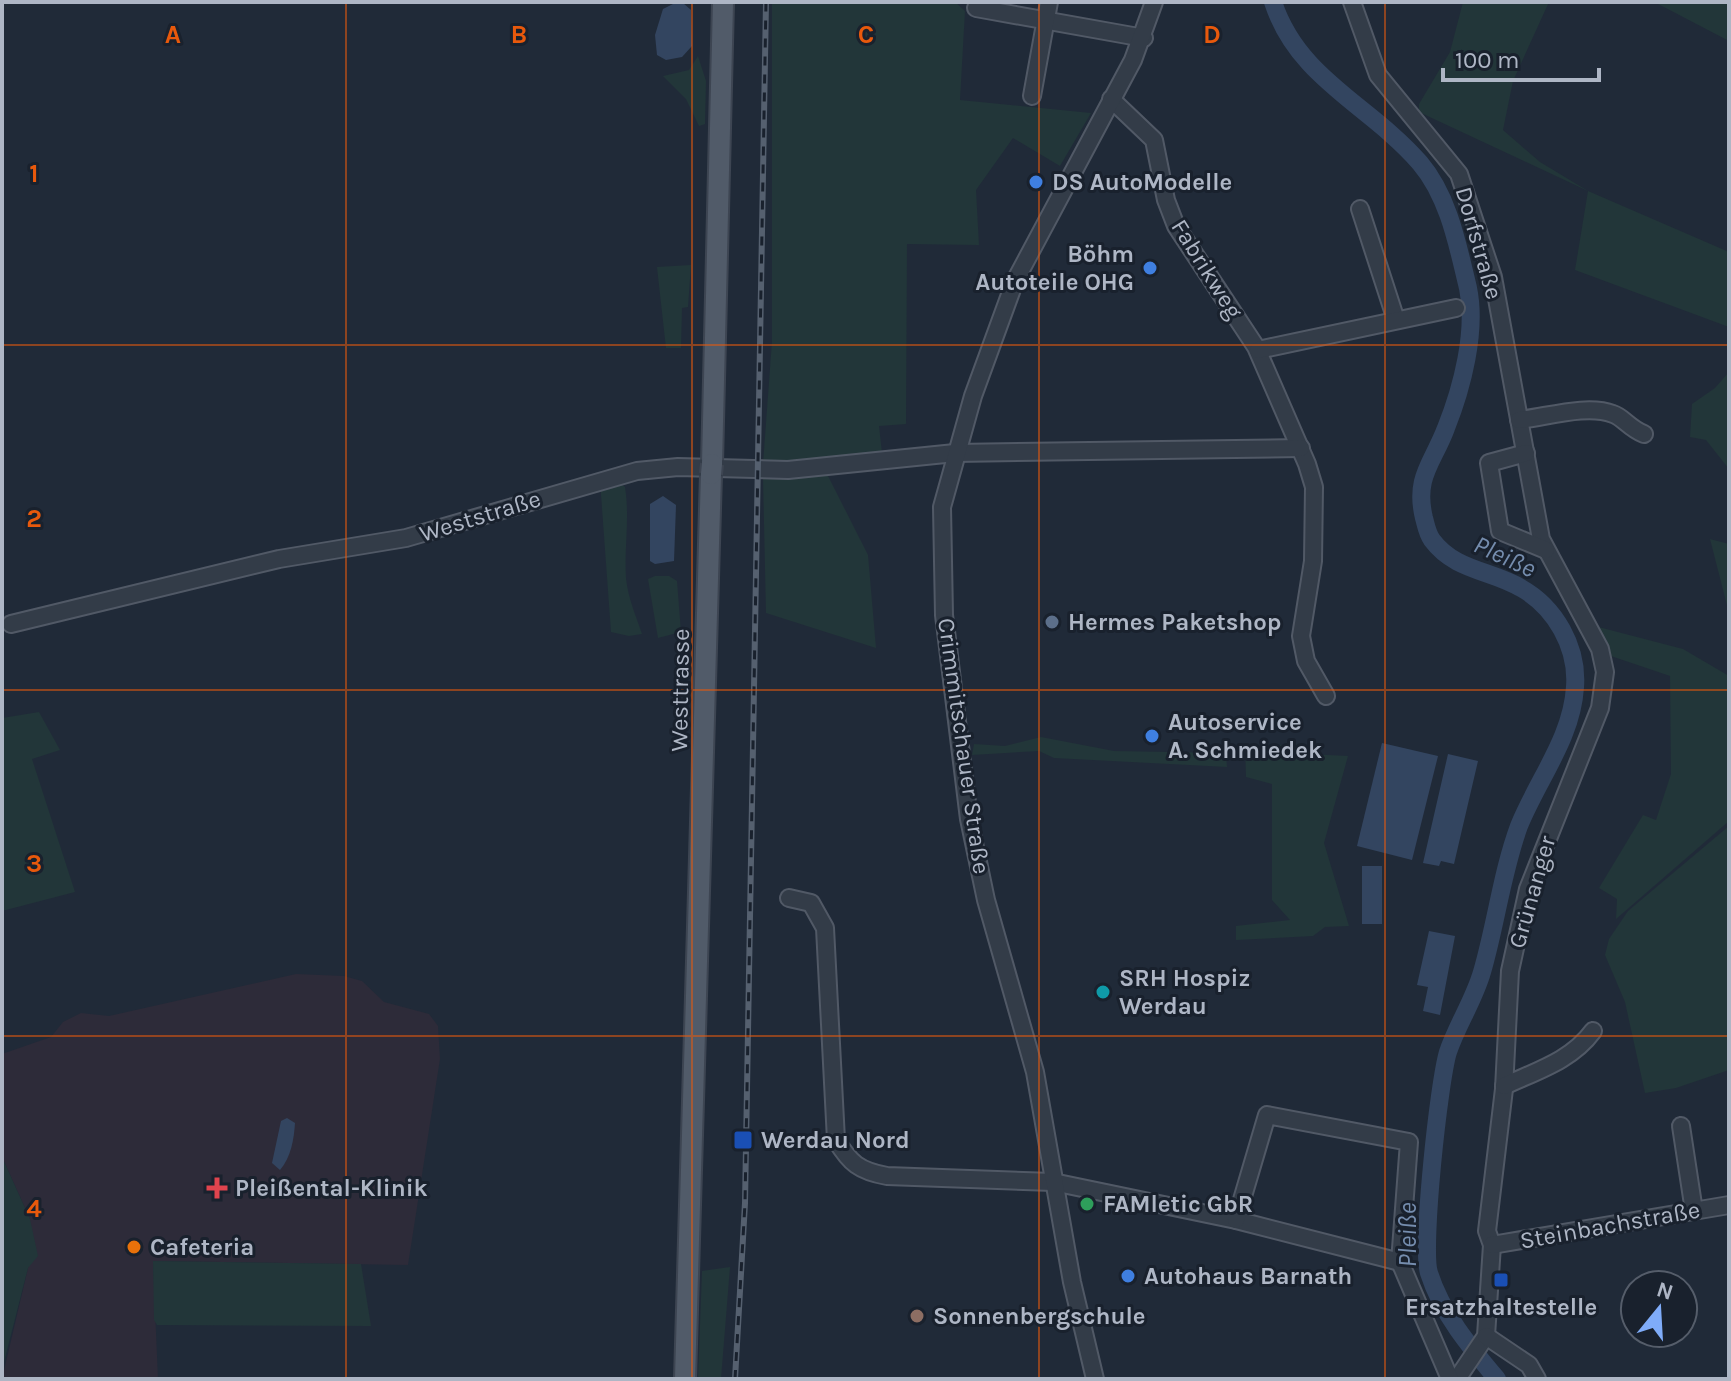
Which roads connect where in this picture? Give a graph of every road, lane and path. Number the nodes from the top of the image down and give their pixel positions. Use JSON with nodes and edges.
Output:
{"nodes":[{"id":1,"x":723,"y":2,"type":"edge"},
{"id":2,"x":1049,"y":2,"type":"edge"},
{"id":3,"x":1154,"y":2,"type":"edge"},
{"id":4,"x":1352,"y":2,"type":"edge"},
{"id":5,"x":976,"y":8,"type":"dead end"},
{"id":6,"x":1047,"y":20,"type":"junction"},
{"id":7,"x":1144,"y":38,"type":"junction"},
{"id":8,"x":1032,"y":96,"type":"dead end"},
{"id":9,"x":1111,"y":99,"type":"junction"},
{"id":10,"x":1360,"y":209,"type":"dead end"},
{"id":11,"x":1456,"y":308,"type":"dead end"},
{"id":12,"x":1396,"y":320,"type":"junction"},
{"id":13,"x":1258,"y":350,"type":"junction"},
{"id":14,"x":1519,"y":420,"type":"junction"},
{"id":15,"x":1644,"y":434,"type":"dead end"},
{"id":16,"x":1301,"y":448,"type":"junction"},
{"id":17,"x":955,"y":453,"type":"junction"},
{"id":18,"x":1526,"y":453,"type":"junction"},
{"id":19,"x":1546,"y":550,"type":"junction"},
{"id":20,"x":11,"y":624,"type":"dead end"},
{"id":21,"x":1326,"y":696,"type":"dead end"},
{"id":22,"x":1600,"y":708,"type":"joint"},
{"id":23,"x":789,"y":898,"type":"dead end"},
{"id":24,"x":1593,"y":1031,"type":"dead end"},
{"id":25,"x":1504,"y":1086,"type":"junction"},
{"id":26,"x":1681,"y":1126,"type":"dead end"},
{"id":27,"x":1053,"y":1182,"type":"junction"},
{"id":28,"x":1729,"y":1205,"type":"edge"},
{"id":29,"x":1694,"y":1211,"type":"junction"},
{"id":30,"x":1236,"y":1220,"type":"junction"},
{"id":31,"x":1492,"y":1245,"type":"junction"},
{"id":32,"x":1400,"y":1262,"type":"junction"},
{"id":33,"x":1484,"y":1340,"type":"junction"},
{"id":34,"x":685,"y":1379,"type":"edge"},
{"id":35,"x":1095,"y":1379,"type":"edge"},
{"id":36,"x":1450,"y":1379,"type":"edge"},
{"id":37,"x":1457,"y":1379,"type":"edge"},
{"id":38,"x":1537,"y":1379,"type":"edge"}],
"edges":[{"from":1,"to":34,"type":"main road","name":"Westtrasse"},
{"from":2,"to":6,"type":"street"},
{"from":3,"to":7,"type":"street","name":"Crimmitschauer Straße"},
{"from":4,"to":14,"type":"street","name":"Dorfstraße"},
{"from":5,"to":6,"type":"street"},
{"from":6,"to":7,"type":"street"},
{"from":6,"to":8,"type":"street"},
{"from":7,"to":9,"type":"street","name":"Crimmitschauer Straße"},
{"from":9,"to":13,"type":"street","name":"Fabrikweg"},
{"from":9,"to":17,"type":"street","name":"Crimmitschauer Straße"},
{"from":10,"to":12,"type":"street"},
{"from":11,"to":12,"type":"street"},
{"from":12,"to":13,"type":"street"},
{"from":13,"to":16,"type":"street","name":"Fabrikweg"},
{"from":14,"to":15,"type":"street"},
{"from":14,"to":18,"type":"street","name":"Dorfstraße"},
{"from":16,"to":17,"type":"street"},
{"from":16,"to":21,"type":"street","name":"Fabrikweg"},
{"from":17,"to":20,"type":"street","name":"Weststraße"},
{"from":17,"to":27,"type":"street","name":"Crimmitschauer Straße"},
{"from":18,"to":19,"type":"street","name":"Dorfstraße"},
{"from":18,"to":19,"type":"street"},
{"from":19,"to":22,"type":"street","name":"Dorfstraße"},
{"from":22,"to":25,"type":"street","name":"Grünanger"},
{"from":23,"to":27,"type":"street"},
{"from":24,"to":25,"type":"street"},
{"from":25,"to":31,"type":"street","name":"Grünanger"},
{"from":26,"to":29,"type":"street"},
{"from":27,"to":30,"type":"street"},
{"from":27,"to":35,"type":"street","name":"Crimmitschauer Straße"},
{"from":28,"to":29,"type":"street","name":"Steinbachstraße"},
{"from":29,"to":31,"type":"street","name":"Steinbachstraße"},
{"from":30,"to":32,"type":"street"},
{"from":30,"to":32,"type":"street"},
{"from":31,"to":33,"type":"street","name":"Grünanger"},
{"from":32,"to":36,"type":"street"},
{"from":33,"to":37,"type":"street"},
{"from":33,"to":38,"type":"street"}]}
